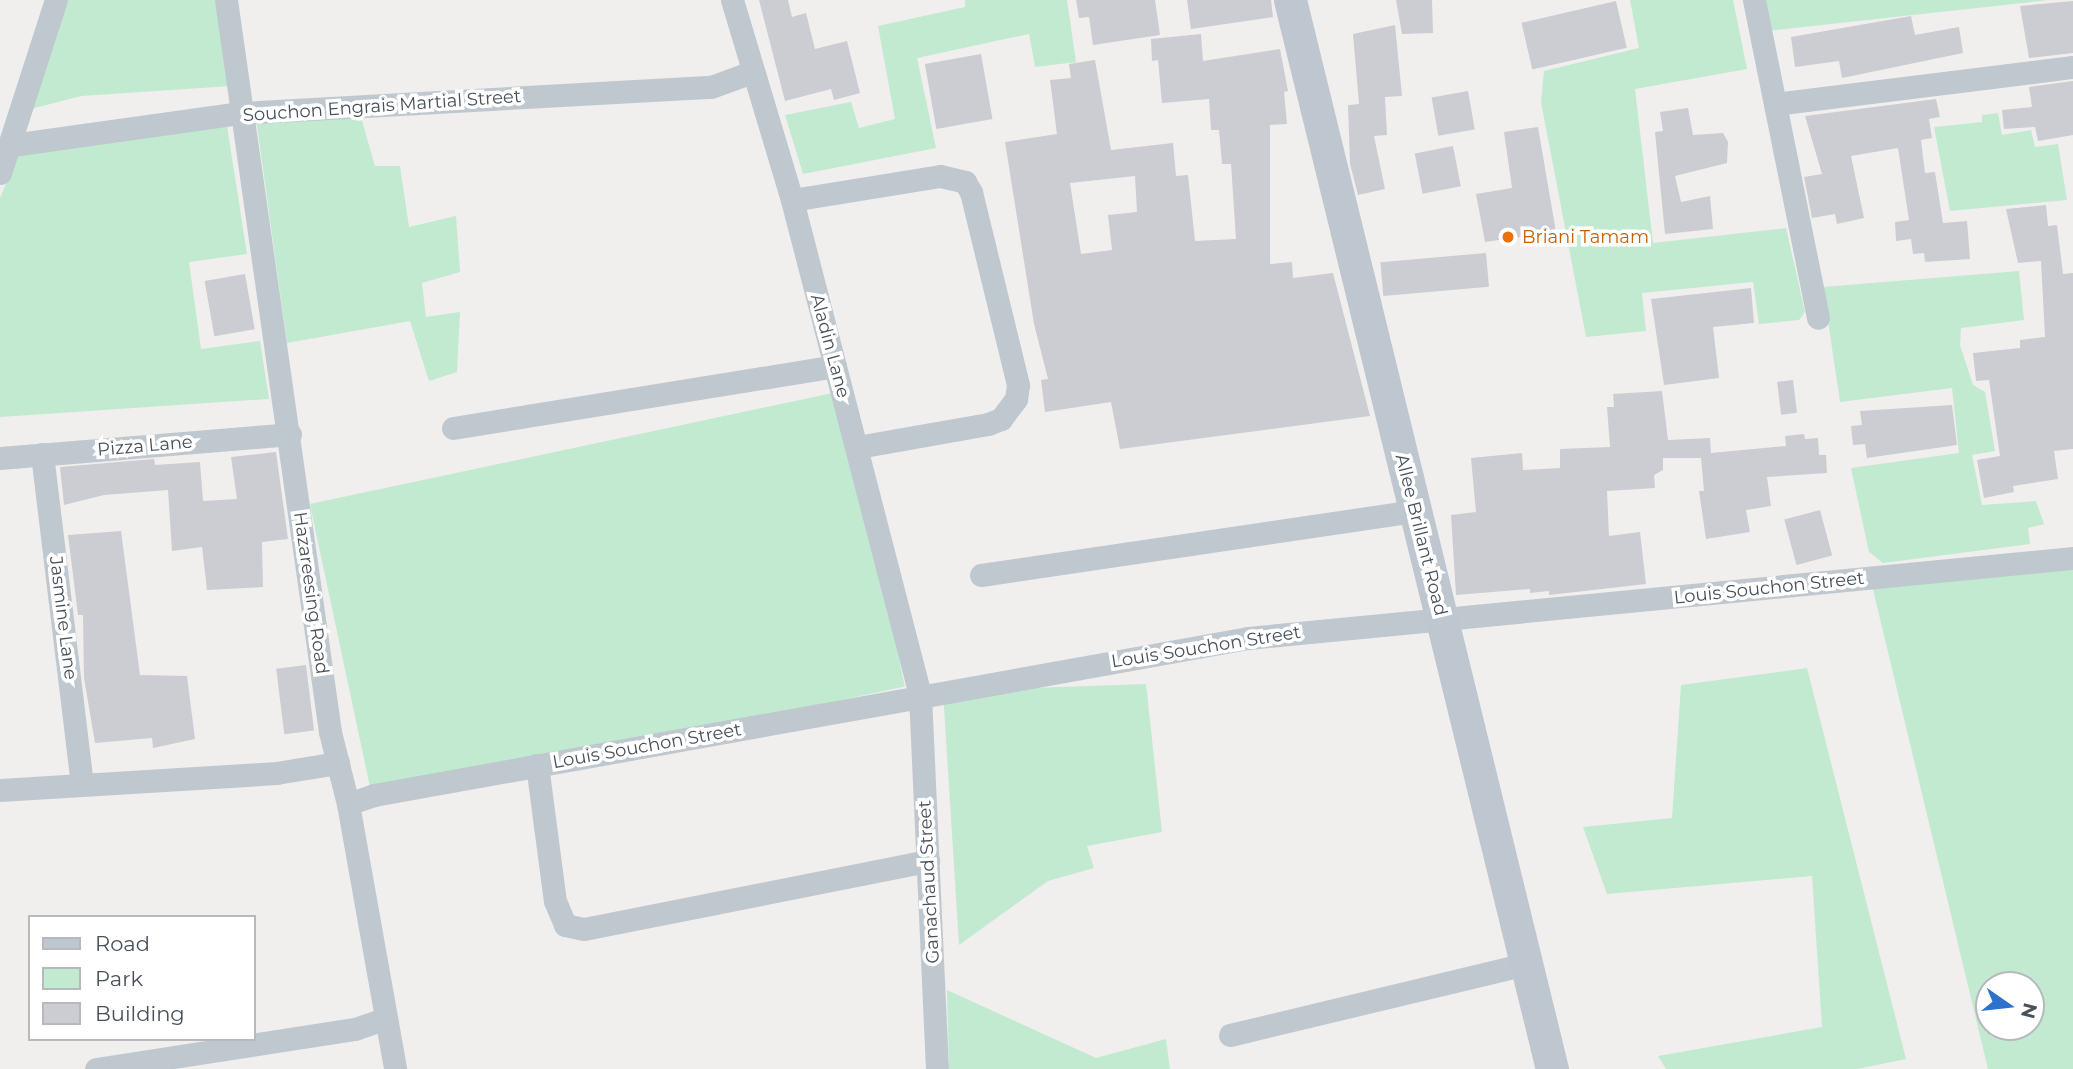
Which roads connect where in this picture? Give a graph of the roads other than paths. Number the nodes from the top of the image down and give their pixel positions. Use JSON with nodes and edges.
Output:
{"nodes":[{"id":1,"x":56,"y":0,"type":"edge"},
{"id":2,"x":226,"y":0,"type":"edge"},
{"id":3,"x":732,"y":0,"type":"edge"},
{"id":4,"x":1290,"y":0,"type":"edge"},
{"id":5,"x":1754,"y":0,"type":"edge"},
{"id":6,"x":2073,"y":67,"type":"edge"},
{"id":7,"x":751,"y":72,"type":"junction"},
{"id":8,"x":1775,"y":104,"type":"junction"},
{"id":9,"x":241,"y":113,"type":"junction"},
{"id":10,"x":12,"y":145,"type":"junction"},
{"id":11,"x":0,"y":173,"type":"edge"},
{"id":12,"x":792,"y":200,"type":"junction"},
{"id":13,"x":1818,"y":318,"type":"dead end"},
{"id":14,"x":835,"y":366,"type":"junction"},
{"id":15,"x":453,"y":428,"type":"dead end"},
{"id":16,"x":290,"y":434,"type":"junction"},
{"id":17,"x":857,"y":447,"type":"junction"},
{"id":18,"x":42,"y":454,"type":"junction"},
{"id":19,"x":0,"y":458,"type":"edge"},
{"id":20,"x":1415,"y":512,"type":"junction"},
{"id":21,"x":2073,"y":558,"type":"edge"},
{"id":22,"x":981,"y":575,"type":"dead end"},
{"id":23,"x":1441,"y":618,"type":"junction"},
{"id":24,"x":920,"y":695,"type":"junction"},
{"id":25,"x":338,"y":763,"type":"junction"},
{"id":26,"x":537,"y":765,"type":"junction"},
{"id":27,"x":82,"y":783,"type":"junction"},
{"id":28,"x":0,"y":790,"type":"edge"},
{"id":29,"x":348,"y":804,"type":"junction"},
{"id":30,"x":928,"y":861,"type":"junction"},
{"id":31,"x":1526,"y":964,"type":"junction"},
{"id":32,"x":384,"y":1019,"type":"junction"},
{"id":33,"x":1230,"y":1035,"type":"dead end"},
{"id":34,"x":96,"y":1069,"type":"edge"},
{"id":35,"x":395,"y":1069,"type":"edge"},
{"id":36,"x":937,"y":1069,"type":"edge"},
{"id":37,"x":1552,"y":1069,"type":"edge"}],
"edges":[{"from":1,"to":10,"type":"street"},
{"from":2,"to":9,"type":"street","name":"Hazareesing Road"},
{"from":3,"to":7,"type":"street","name":"Aladin Lane"},
{"from":4,"to":20,"type":"main road","name":"Allee Brillant Road"},
{"from":5,"to":8,"type":"street"},
{"from":6,"to":8,"type":"street"},
{"from":7,"to":9,"type":"street","name":"Souchon Engrais Martial Street"},
{"from":7,"to":12,"type":"street","name":"Aladin Lane"},
{"from":8,"to":13,"type":"street"},
{"from":9,"to":10,"type":"street","name":"Souchon Engrais Martial Street"},
{"from":9,"to":16,"type":"street","name":"Hazareesing Road"},
{"from":10,"to":11,"type":"street"},
{"from":12,"to":14,"type":"street","name":"Aladin Lane"},
{"from":12,"to":17,"type":"street"},
{"from":14,"to":15,"type":"street"},
{"from":14,"to":17,"type":"street","name":"Aladin Lane"},
{"from":16,"to":18,"type":"street","name":"Pizza Lane"},
{"from":16,"to":25,"type":"street","name":"Hazareesing Road"},
{"from":17,"to":24,"type":"street","name":"Aladin Lane"},
{"from":18,"to":19,"type":"street","name":"Pizza Lane"},
{"from":18,"to":27,"type":"street","name":"Jasmine Lane"},
{"from":20,"to":22,"type":"street"},
{"from":20,"to":23,"type":"main road","name":"Allee Brillant Road"},
{"from":21,"to":23,"type":"street","name":"Louis Souchon Street"},
{"from":23,"to":24,"type":"street","name":"Louis Souchon Street"},
{"from":23,"to":31,"type":"main road","name":"Allee Brillant Road"},
{"from":24,"to":26,"type":"street","name":"Louis Souchon Street"},
{"from":24,"to":30,"type":"street","name":"Ganachaud Street"},
{"from":25,"to":27,"type":"street"},
{"from":25,"to":29,"type":"street","name":"Hazareesing Road"},
{"from":26,"to":29,"type":"street","name":"Louis Souchon Street"},
{"from":26,"to":30,"type":"street"},
{"from":27,"to":28,"type":"street"},
{"from":29,"to":32,"type":"street","name":"Hazareesing Road"},
{"from":30,"to":36,"type":"street","name":"Ganachaud Street"},
{"from":31,"to":33,"type":"street"},
{"from":31,"to":37,"type":"main road","name":"Allee Brillant Road"},
{"from":32,"to":34,"type":"street"},
{"from":32,"to":35,"type":"street","name":"Hazareesing Road"}]}
